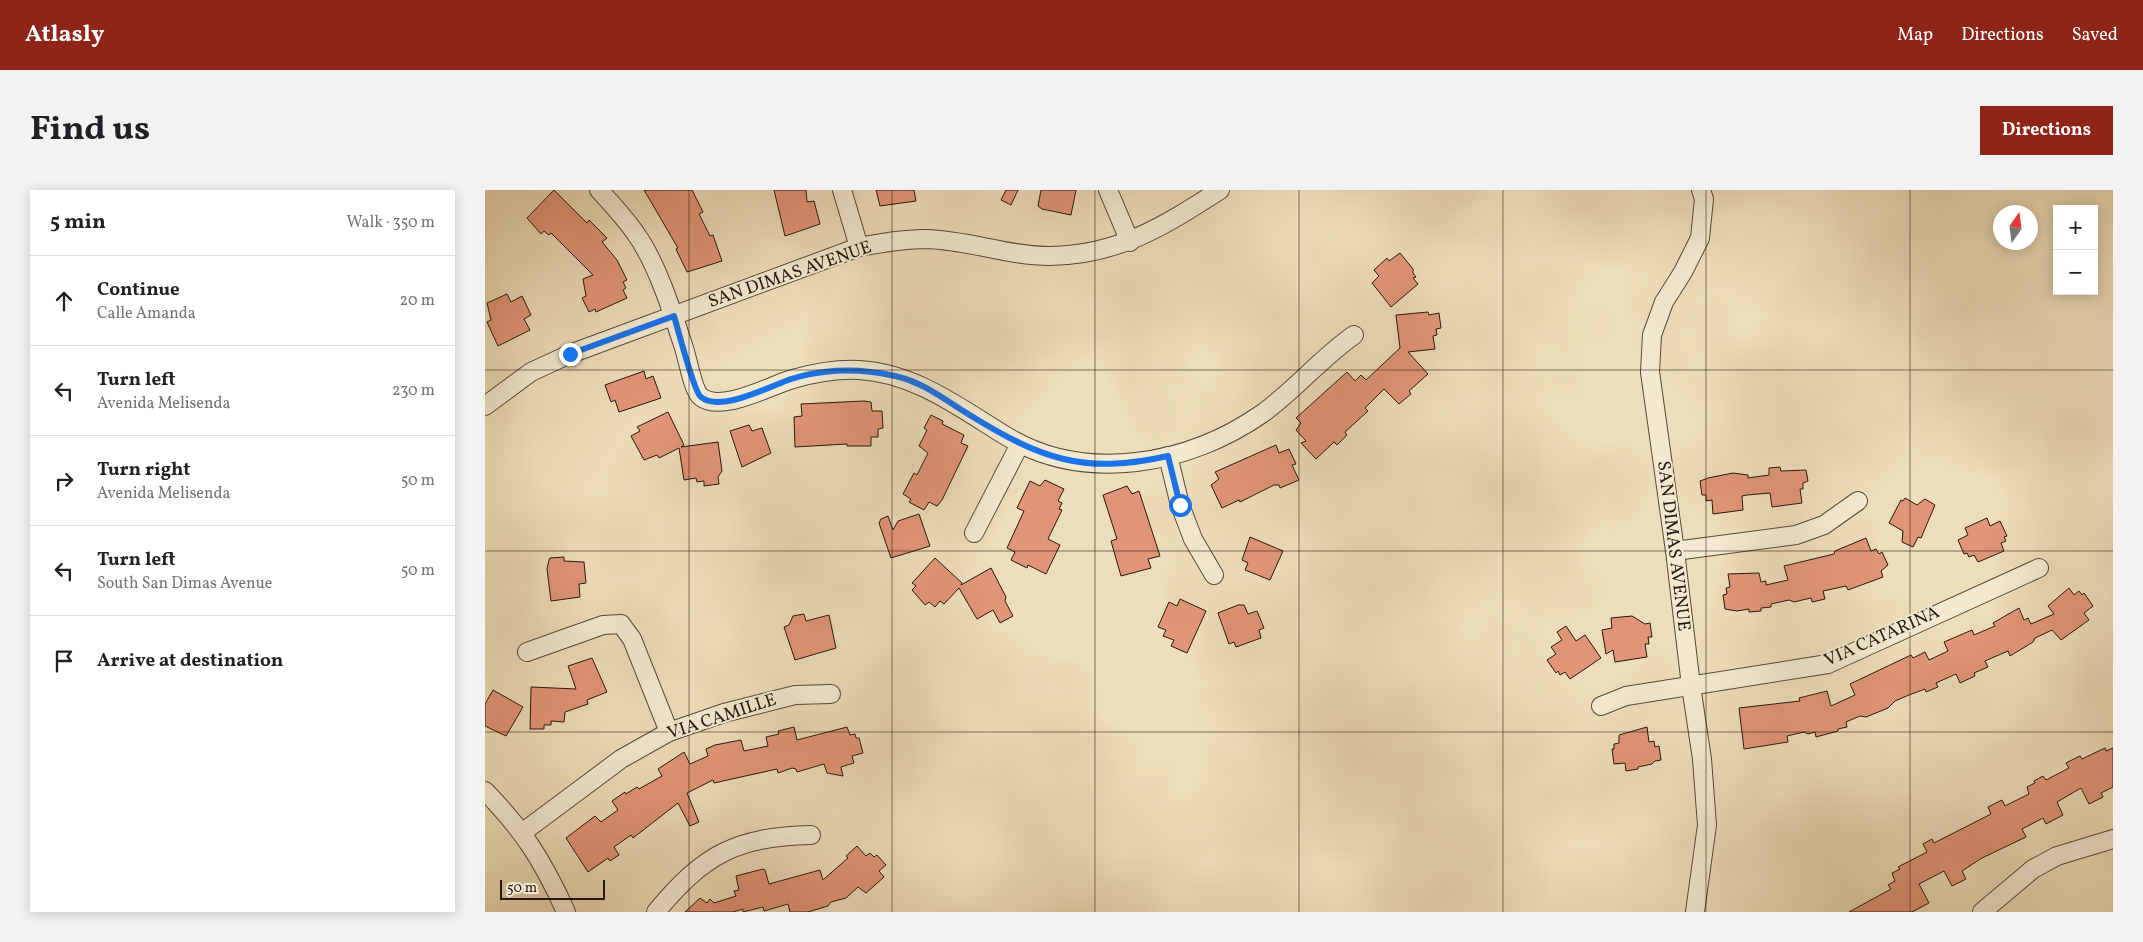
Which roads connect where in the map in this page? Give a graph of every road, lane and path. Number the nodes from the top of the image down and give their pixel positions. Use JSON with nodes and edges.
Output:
{"nodes":[{"id":1,"x":599,"y":190,"type":"edge"},
{"id":2,"x":842,"y":190,"type":"edge"},
{"id":3,"x":1108,"y":190,"type":"edge"},
{"id":4,"x":1220,"y":190,"type":"edge"},
{"id":5,"x":1701,"y":190,"type":"edge"},
{"id":6,"x":1131,"y":242,"type":"junction"},
{"id":7,"x":859,"y":247,"type":"junction"},
{"id":8,"x":674,"y":316,"type":"junction"},
{"id":9,"x":1354,"y":335,"type":"dead end"},
{"id":10,"x":485,"y":406,"type":"edge"},
{"id":11,"x":1020,"y":444,"type":"junction"},
{"id":12,"x":1168,"y":456,"type":"junction"},
{"id":13,"x":1857,"y":501,"type":"dead end"},
{"id":14,"x":974,"y":534,"type":"dead end"},
{"id":15,"x":1675,"y":551,"type":"junction"},
{"id":16,"x":2039,"y":568,"type":"dead end"},
{"id":17,"x":1213,"y":574,"type":"dead end"},
{"id":18,"x":527,"y":652,"type":"dead end"},
{"id":19,"x":1691,"y":686,"type":"junction"},
{"id":20,"x":831,"y":694,"type":"dead end"},
{"id":21,"x":1601,"y":706,"type":"dead end"},
{"id":22,"x":669,"y":732,"type":"junction"},
{"id":23,"x":485,"y":791,"type":"edge"},
{"id":24,"x":523,"y":832,"type":"junction"},
{"id":25,"x":811,"y":836,"type":"dead end"},
{"id":26,"x":2113,"y":838,"type":"edge"},
{"id":27,"x":566,"y":912,"type":"edge"},
{"id":28,"x":657,"y":912,"type":"edge"},
{"id":29,"x":1695,"y":912,"type":"edge"},
{"id":30,"x":1982,"y":912,"type":"edge"}],
"edges":[{"from":1,"to":8,"type":"street"},
{"from":2,"to":7,"type":"street"},
{"from":3,"to":6,"type":"street"},
{"from":4,"to":6,"type":"street","name":"SAN DIMAS AVENUE"},
{"from":5,"to":15,"type":"street","name":"SAN DIMAS AVENUE"},
{"from":6,"to":7,"type":"street","name":"SAN DIMAS AVENUE"},
{"from":7,"to":8,"type":"street","name":"SAN DIMAS AVENUE"},
{"from":8,"to":10,"type":"street","name":"SAN DIMAS AVENUE"},
{"from":8,"to":11,"type":"street"},
{"from":9,"to":12,"type":"street"},
{"from":11,"to":12,"type":"street"},
{"from":11,"to":14,"type":"street"},
{"from":12,"to":17,"type":"street"},
{"from":13,"to":15,"type":"street"},
{"from":15,"to":19,"type":"street","name":"SAN DIMAS AVENUE"},
{"from":16,"to":19,"type":"street","name":"VIA CATARINA"},
{"from":18,"to":22,"type":"street"},
{"from":19,"to":21,"type":"street","name":"VIA CATARINA"},
{"from":19,"to":29,"type":"street","name":"SAN DIMAS AVENUE"},
{"from":20,"to":22,"type":"street","name":"VIA CAMILLE"},
{"from":22,"to":24,"type":"street","name":"VIA CAMILLE"},
{"from":23,"to":24,"type":"street"},
{"from":24,"to":27,"type":"street"},
{"from":25,"to":28,"type":"street"},
{"from":26,"to":30,"type":"street"}]}
